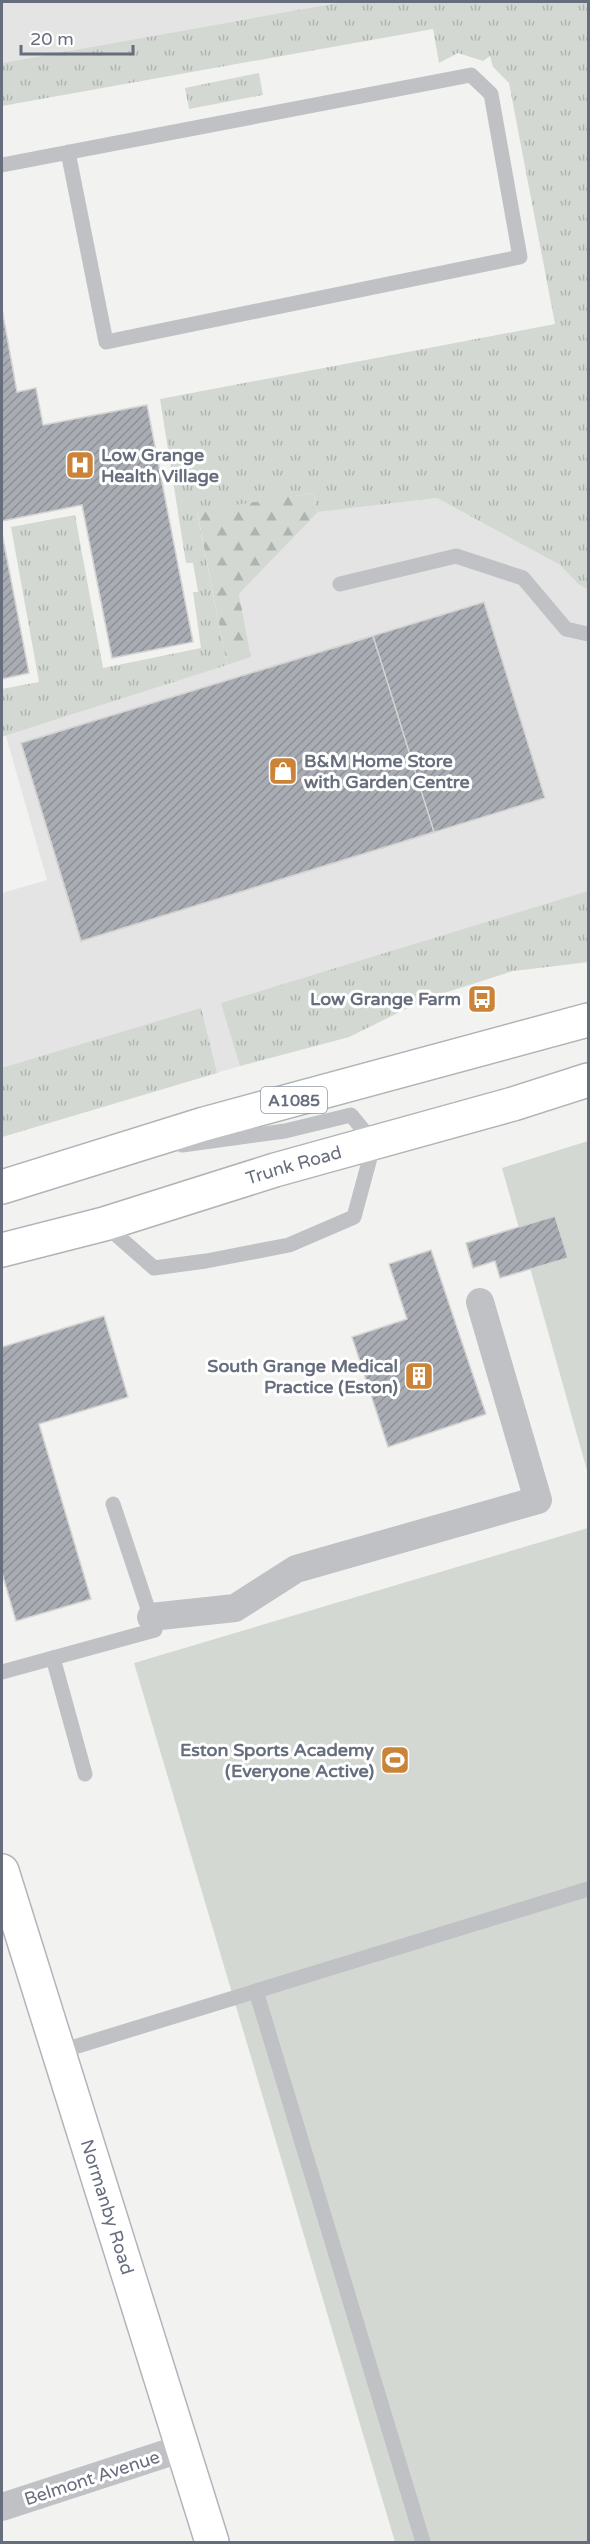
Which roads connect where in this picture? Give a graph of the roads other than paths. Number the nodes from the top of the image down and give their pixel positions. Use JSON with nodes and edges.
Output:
{"nodes":[{"id":1,"x":68,"y":152,"type":"junction"},
{"id":2,"x":2,"y":165,"type":"edge"},
{"id":3,"x":339,"y":584,"type":"dead end"},
{"id":4,"x":588,"y":634,"type":"edge"},
{"id":5,"x":588,"y":1020,"type":"edge"},
{"id":6,"x":588,"y":1080,"type":"edge"},
{"id":7,"x":374,"y":1143,"type":"junction"},
{"id":8,"x":108,"y":1154,"type":"junction"},
{"id":9,"x":2,"y":1187,"type":"edge"},
{"id":10,"x":104,"y":1224,"type":"junction"},
{"id":11,"x":2,"y":1250,"type":"edge"},
{"id":12,"x":480,"y":1302,"type":"dead end"},
{"id":13,"x":113,"y":1504,"type":"dead end"},
{"id":14,"x":151,"y":1617,"type":"junction"},
{"id":15,"x":53,"y":1658,"type":"junction"},
{"id":16,"x":2,"y":1672,"type":"edge"},
{"id":17,"x":85,"y":1774,"type":"dead end"},
{"id":18,"x":2,"y":1871,"type":"edge"},
{"id":19,"x":588,"y":1889,"type":"edge"},
{"id":20,"x":256,"y":1991,"type":"junction"},
{"id":21,"x":58,"y":2052,"type":"junction"},
{"id":22,"x":183,"y":2448,"type":"junction"},
{"id":23,"x":2,"y":2508,"type":"edge"},
{"id":24,"x":212,"y":2542,"type":"edge"},
{"id":25,"x":423,"y":2542,"type":"edge"}],
"edges":[{"from":1,"to":1,"type":"lane"},
{"from":1,"to":2,"type":"lane"},
{"from":3,"to":4,"type":"lane"},
{"from":5,"to":8,"type":"main road","number":"A1085"},
{"from":6,"to":7,"type":"main road","name":"Trunk Road"},
{"from":7,"to":8,"type":"lane"},
{"from":7,"to":10,"type":"main road","name":"Trunk Road"},
{"from":7,"to":10,"type":"lane"},
{"from":8,"to":9,"type":"main road","number":"A1085"},
{"from":10,"to":11,"type":"main road","name":"Trunk Road"},
{"from":12,"to":14,"type":"street"},
{"from":13,"to":14,"type":"lane"},
{"from":14,"to":15,"type":"lane"},
{"from":15,"to":16,"type":"lane"},
{"from":15,"to":17,"type":"lane"},
{"from":18,"to":21,"type":"main road","name":"Normanby Road"},
{"from":19,"to":20,"type":"lane"},
{"from":20,"to":21,"type":"lane"},
{"from":20,"to":25,"type":"lane"},
{"from":21,"to":22,"type":"main road","name":"Normanby Road"},
{"from":22,"to":23,"type":"street","name":"Belmont Avenue"},
{"from":22,"to":24,"type":"main road","name":"Normanby Road"}]}
